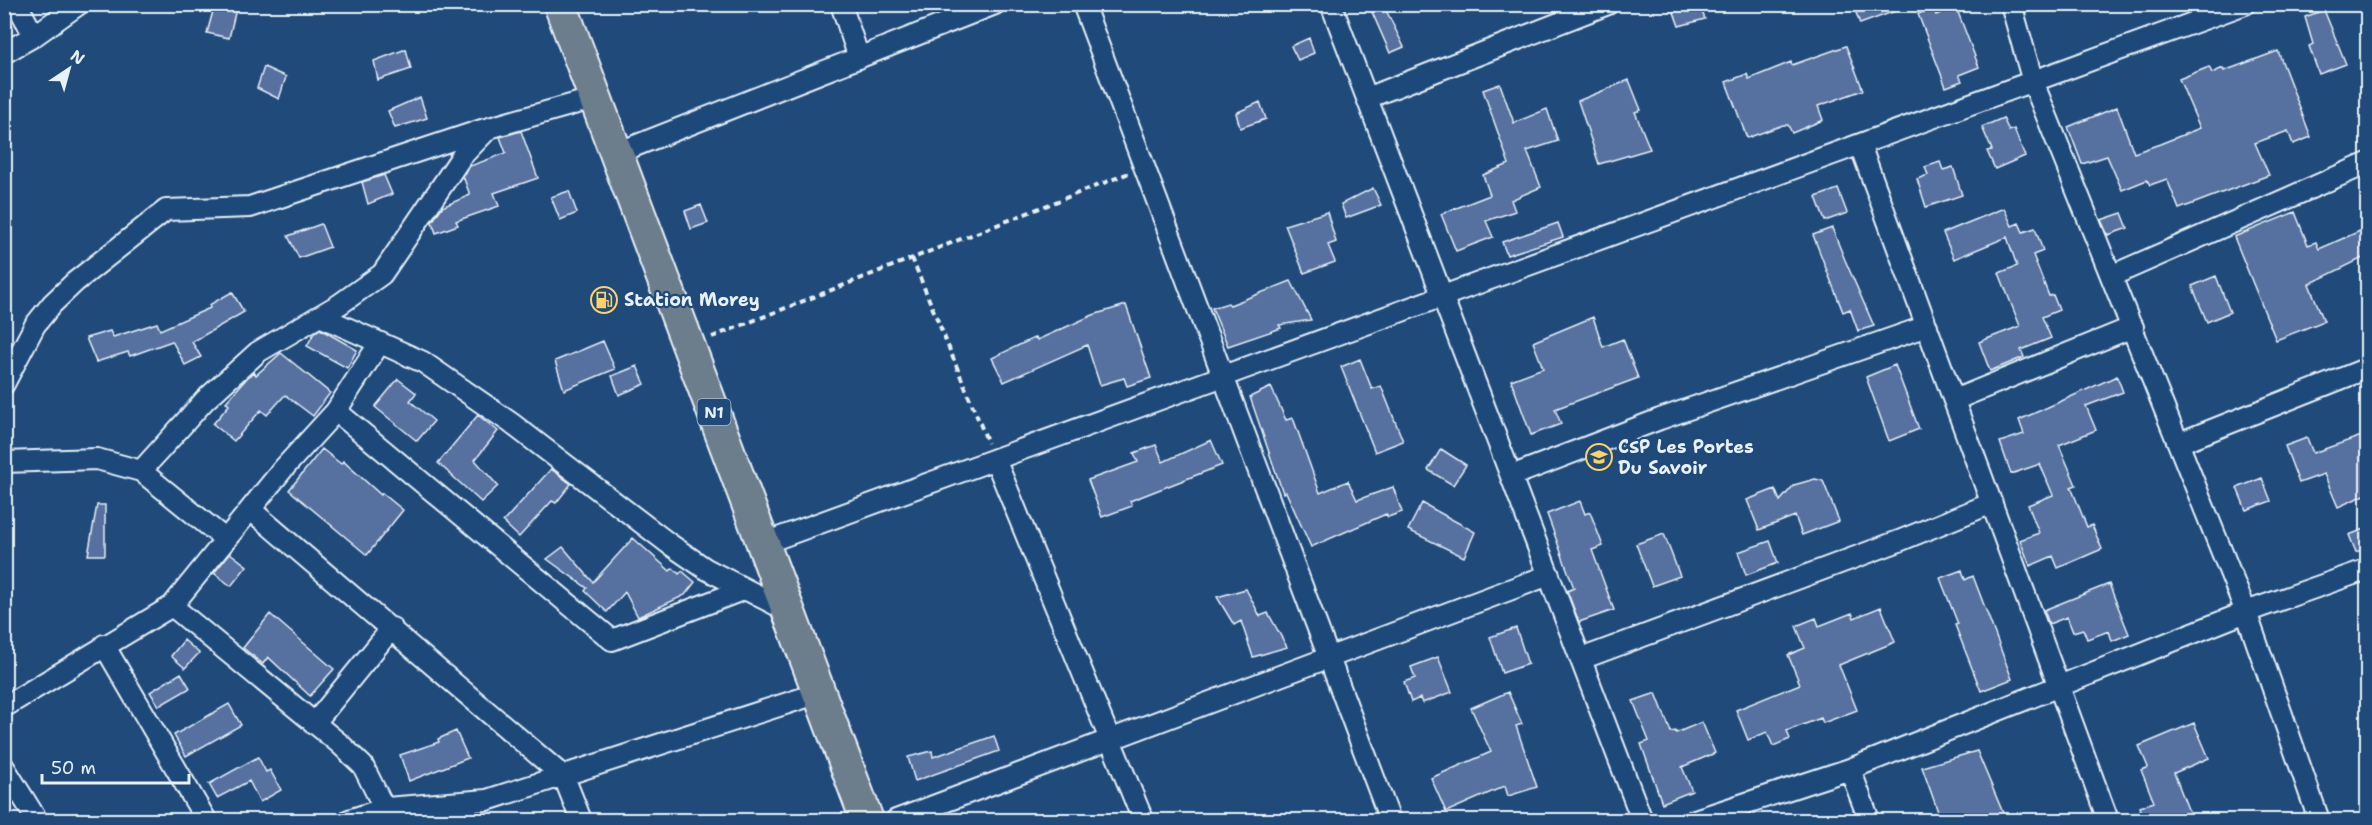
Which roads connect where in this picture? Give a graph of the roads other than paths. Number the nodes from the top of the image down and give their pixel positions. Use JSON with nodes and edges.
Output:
{"nodes":[{"id":1,"x":17,"y":4,"type":"edge"},
{"id":2,"x":79,"y":4,"type":"edge"},
{"id":3,"x":560,"y":4,"type":"edge"},
{"id":4,"x":841,"y":4,"type":"edge"},
{"id":5,"x":995,"y":4,"type":"edge"},
{"id":6,"x":1083,"y":4,"type":"edge"},
{"id":7,"x":1331,"y":4,"type":"edge"},
{"id":8,"x":1608,"y":4,"type":"edge"},
{"id":9,"x":2011,"y":4,"type":"edge"},
{"id":10,"x":2245,"y":4,"type":"edge"},
{"id":11,"x":34,"y":36,"type":"junction"},
{"id":12,"x":4,"y":52,"type":"edge"},
{"id":13,"x":859,"y":58,"type":"junction"},
{"id":14,"x":2033,"y":82,"type":"junction"},
{"id":15,"x":595,"y":98,"type":"junction"},
{"id":16,"x":1367,"y":98,"type":"junction"},
{"id":17,"x":489,"y":128,"type":"junction"},
{"id":18,"x":1860,"y":145,"type":"junction"},
{"id":19,"x":617,"y":153,"type":"junction"},
{"id":20,"x":2367,"y":163,"type":"edge"},
{"id":21,"x":2111,"y":276,"type":"junction"},
{"id":22,"x":1442,"y":297,"type":"junction"},
{"id":23,"x":320,"y":316,"type":"junction"},
{"id":24,"x":1926,"y":326,"type":"junction"},
{"id":25,"x":2133,"y":327,"type":"junction"},
{"id":26,"x":379,"y":344,"type":"junction"},
{"id":27,"x":2367,"y":368,"type":"edge"},
{"id":28,"x":1222,"y":376,"type":"junction"},
{"id":29,"x":4,"y":384,"type":"edge"},
{"id":30,"x":1954,"y":400,"type":"junction"},
{"id":31,"x":336,"y":411,"type":"junction"},
{"id":32,"x":2179,"y":443,"type":"junction"},
{"id":33,"x":995,"y":459,"type":"junction"},
{"id":34,"x":4,"y":462,"type":"edge"},
{"id":35,"x":141,"y":471,"type":"junction"},
{"id":36,"x":1511,"y":476,"type":"junction"},
{"id":37,"x":1992,"y":503,"type":"junction"},
{"id":38,"x":251,"y":510,"type":"junction"},
{"id":39,"x":226,"y":540,"type":"junction"},
{"id":40,"x":762,"y":544,"type":"junction"},
{"id":41,"x":2367,"y":568,"type":"edge"},
{"id":42,"x":1549,"y":575,"type":"junction"},
{"id":43,"x":745,"y":589,"type":"junction"},
{"id":44,"x":172,"y":606,"type":"junction"},
{"id":45,"x":788,"y":611,"type":"junction"},
{"id":46,"x":2246,"y":612,"type":"junction"},
{"id":47,"x":392,"y":628,"type":"junction"},
{"id":48,"x":104,"y":645,"type":"junction"},
{"id":49,"x":1328,"y":658,"type":"junction"},
{"id":50,"x":1581,"y":659,"type":"junction"},
{"id":51,"x":2059,"y":688,"type":"junction"},
{"id":52,"x":819,"y":693,"type":"junction"},
{"id":53,"x":4,"y":707,"type":"edge"},
{"id":54,"x":314,"y":724,"type":"junction"},
{"id":55,"x":1110,"y":741,"type":"junction"},
{"id":56,"x":4,"y":767,"type":"edge"},
{"id":57,"x":1850,"y":769,"type":"junction"},
{"id":58,"x":564,"y":777,"type":"junction"},
{"id":59,"x":388,"y":814,"type":"edge"},
{"id":60,"x":37,"y":820,"type":"edge"},
{"id":61,"x":206,"y":820,"type":"edge"},
{"id":62,"x":349,"y":820,"type":"edge"},
{"id":63,"x":581,"y":820,"type":"edge"},
{"id":64,"x":867,"y":820,"type":"edge"},
{"id":65,"x":896,"y":820,"type":"edge"},
{"id":66,"x":1143,"y":820,"type":"edge"},
{"id":67,"x":1390,"y":820,"type":"edge"},
{"id":68,"x":1642,"y":820,"type":"edge"},
{"id":69,"x":1695,"y":820,"type":"edge"},
{"id":70,"x":1869,"y":820,"type":"edge"},
{"id":71,"x":2108,"y":820,"type":"edge"},
{"id":72,"x":2319,"y":820,"type":"edge"}],
"edges":[{"from":1,"to":11,"type":"street"},
{"from":2,"to":11,"type":"street"},
{"from":3,"to":15,"type":"main road","number":"N1"},
{"from":4,"to":13,"type":"street"},
{"from":5,"to":13,"type":"street"},
{"from":6,"to":28,"type":"street"},
{"from":7,"to":16,"type":"street"},
{"from":8,"to":16,"type":"street"},
{"from":9,"to":14,"type":"street"},
{"from":10,"to":14,"type":"street"},
{"from":11,"to":12,"type":"street"},
{"from":13,"to":19,"type":"street"},
{"from":14,"to":18,"type":"street"},
{"from":14,"to":21,"type":"street"},
{"from":15,"to":17,"type":"street"},
{"from":15,"to":19,"type":"main road","number":"N1"},
{"from":16,"to":22,"type":"street"},
{"from":17,"to":23,"type":"street"},
{"from":17,"to":29,"type":"street"},
{"from":18,"to":22,"type":"street"},
{"from":18,"to":24,"type":"street"},
{"from":19,"to":40,"type":"main road","number":"N1"},
{"from":20,"to":21,"type":"street"},
{"from":21,"to":25,"type":"street"},
{"from":22,"to":28,"type":"street"},
{"from":22,"to":36,"type":"street"},
{"from":23,"to":26,"type":"street"},
{"from":23,"to":35,"type":"street"},
{"from":24,"to":30,"type":"street"},
{"from":24,"to":36,"type":"street"},
{"from":25,"to":30,"type":"street"},
{"from":25,"to":32,"type":"street"},
{"from":26,"to":31,"type":"street"},
{"from":26,"to":43,"type":"street"},
{"from":27,"to":32,"type":"street"},
{"from":28,"to":33,"type":"street"},
{"from":28,"to":49,"type":"street"},
{"from":30,"to":37,"type":"street"},
{"from":31,"to":38,"type":"street"},
{"from":31,"to":43,"type":"street"},
{"from":32,"to":46,"type":"street"},
{"from":33,"to":40,"type":"street"},
{"from":33,"to":55,"type":"street"},
{"from":34,"to":35,"type":"street"},
{"from":35,"to":39,"type":"street"},
{"from":36,"to":42,"type":"street"},
{"from":37,"to":50,"type":"street"},
{"from":37,"to":51,"type":"street"},
{"from":38,"to":39,"type":"street"},
{"from":38,"to":47,"type":"street"},
{"from":39,"to":44,"type":"street"},
{"from":40,"to":45,"type":"main road","number":"N1"},
{"from":41,"to":46,"type":"street"},
{"from":42,"to":49,"type":"street"},
{"from":42,"to":50,"type":"street"},
{"from":43,"to":45,"type":"street"},
{"from":44,"to":48,"type":"street"},
{"from":44,"to":54,"type":"street"},
{"from":45,"to":52,"type":"main road","number":"N1"},
{"from":46,"to":51,"type":"street"},
{"from":46,"to":72,"type":"street"},
{"from":47,"to":54,"type":"street"},
{"from":47,"to":58,"type":"street"},
{"from":48,"to":53,"type":"street"},
{"from":48,"to":61,"type":"street"},
{"from":49,"to":55,"type":"street"},
{"from":49,"to":67,"type":"street"},
{"from":50,"to":68,"type":"street"},
{"from":51,"to":57,"type":"street"},
{"from":51,"to":71,"type":"street"},
{"from":52,"to":58,"type":"street"},
{"from":52,"to":64,"type":"main road","number":"N1"},
{"from":54,"to":59,"type":"street"},
{"from":55,"to":65,"type":"street"},
{"from":55,"to":66,"type":"street"},
{"from":56,"to":60,"type":"street"},
{"from":57,"to":69,"type":"street"},
{"from":57,"to":70,"type":"street"},
{"from":58,"to":59,"type":"street"},
{"from":58,"to":63,"type":"street"},
{"from":59,"to":62,"type":"street"}]}
